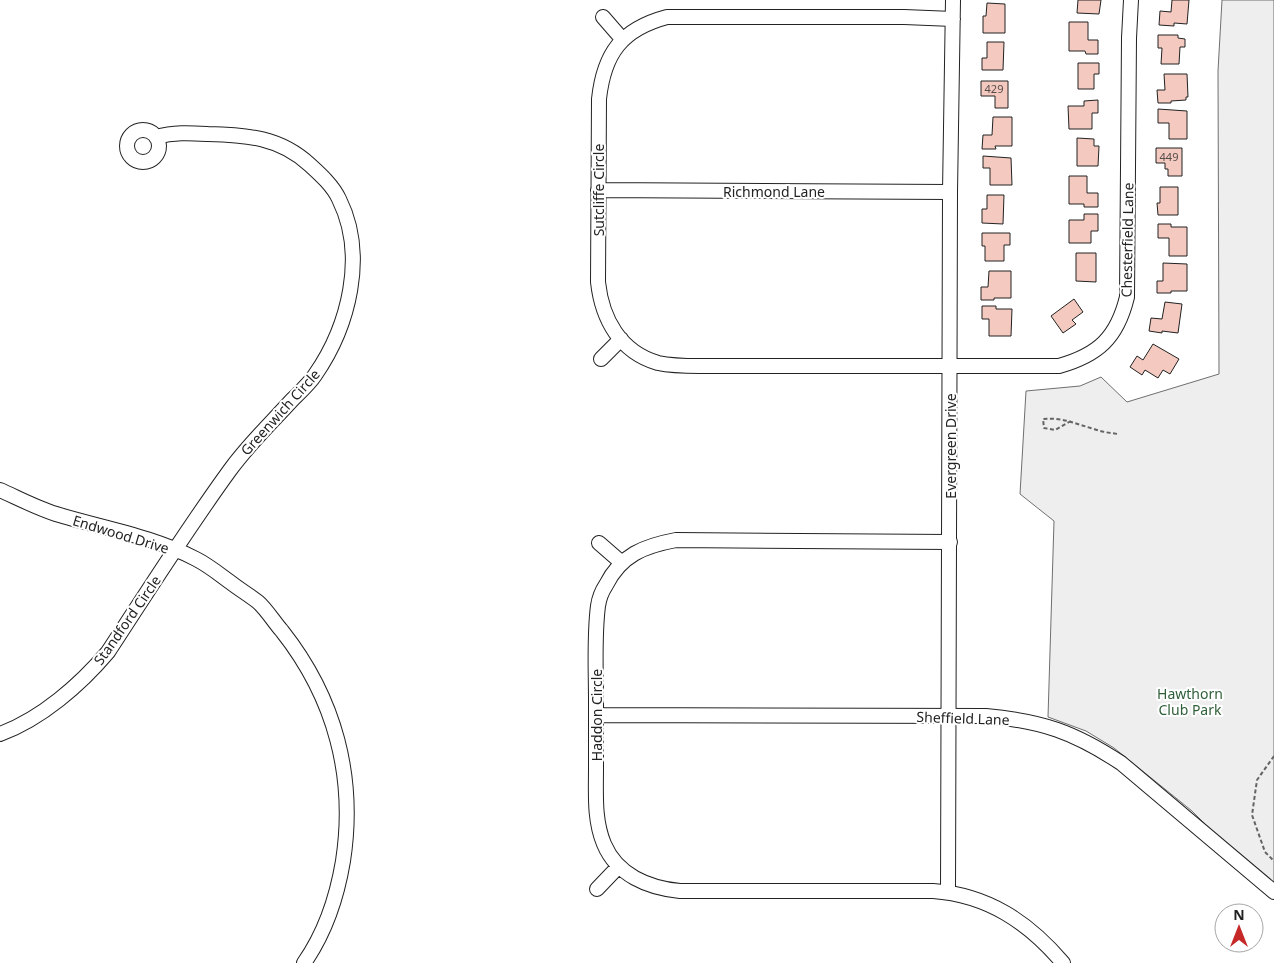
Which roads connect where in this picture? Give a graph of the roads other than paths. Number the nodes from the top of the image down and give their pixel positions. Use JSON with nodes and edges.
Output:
{"nodes":[{"id":1,"x":953,"y":0,"type":"edge"},
{"id":2,"x":1131,"y":0,"type":"edge"},
{"id":3,"x":603,"y":17,"type":"dead end"},
{"id":4,"x":953,"y":19,"type":"junction"},
{"id":5,"x":623,"y":40,"type":"junction"},
{"id":6,"x":156,"y":137,"type":"dead end"},
{"id":7,"x":598,"y":190,"type":"junction"},
{"id":8,"x":950,"y":192,"type":"junction"},
{"id":9,"x":621,"y":339,"type":"junction"},
{"id":10,"x":601,"y":359,"type":"dead end"},
{"id":11,"x":950,"y":367,"type":"junction"},
{"id":12,"x":0,"y":490,"type":"edge"},
{"id":13,"x":950,"y":542,"type":"junction"},
{"id":14,"x":599,"y":543,"type":"dead end"},
{"id":15,"x":175,"y":550,"type":"junction"},
{"id":16,"x":622,"y":563,"type":"junction"},
{"id":17,"x":596,"y":716,"type":"junction"},
{"id":18,"x":949,"y":717,"type":"junction"},
{"id":19,"x":0,"y":734,"type":"edge"},
{"id":20,"x":619,"y":866,"type":"junction"},
{"id":21,"x":596,"y":889,"type":"dead end"},
{"id":22,"x":948,"y":892,"type":"junction"},
{"id":23,"x":1274,"y":892,"type":"edge"},
{"id":24,"x":304,"y":963,"type":"edge"},
{"id":25,"x":1064,"y":963,"type":"edge"}],
"edges":[{"from":1,"to":4,"type":"street","name":"Evergreen Drive"},
{"from":2,"to":11,"type":"street","name":"Chesterfield Lane"},
{"from":3,"to":5,"type":"street"},
{"from":4,"to":5,"type":"street","name":"Sutcliffe Circle"},
{"from":4,"to":8,"type":"street","name":"Evergreen Drive"},
{"from":5,"to":7,"type":"street","name":"Sutcliffe Circle"},
{"from":6,"to":15,"type":"street","name":"Greenwich Circle"},
{"from":7,"to":8,"type":"street","name":"Richmond Lane"},
{"from":7,"to":9,"type":"street","name":"Sutcliffe Circle"},
{"from":8,"to":11,"type":"street","name":"Evergreen Drive"},
{"from":9,"to":10,"type":"street"},
{"from":9,"to":11,"type":"street","name":"Sutcliffe Circle"},
{"from":11,"to":13,"type":"street","name":"Evergreen Drive"},
{"from":12,"to":15,"type":"street","name":"Endwood Drive"},
{"from":13,"to":16,"type":"street","name":"Haddon Circle"},
{"from":13,"to":18,"type":"street","name":"Evergreen Drive"},
{"from":14,"to":16,"type":"street"},
{"from":15,"to":19,"type":"street","name":"Standford Circle"},
{"from":15,"to":24,"type":"street","name":"Endwood Drive"},
{"from":16,"to":17,"type":"street","name":"Haddon Circle"},
{"from":17,"to":18,"type":"street","name":"Sheffield Lane"},
{"from":17,"to":20,"type":"street","name":"Haddon Circle"},
{"from":18,"to":22,"type":"street","name":"Evergreen Drive"},
{"from":18,"to":23,"type":"street","name":"Sheffield Lane"},
{"from":20,"to":21,"type":"street"},
{"from":20,"to":22,"type":"street","name":"Haddon Circle"},
{"from":22,"to":25,"type":"street","name":"Haddon Circle"}]}
